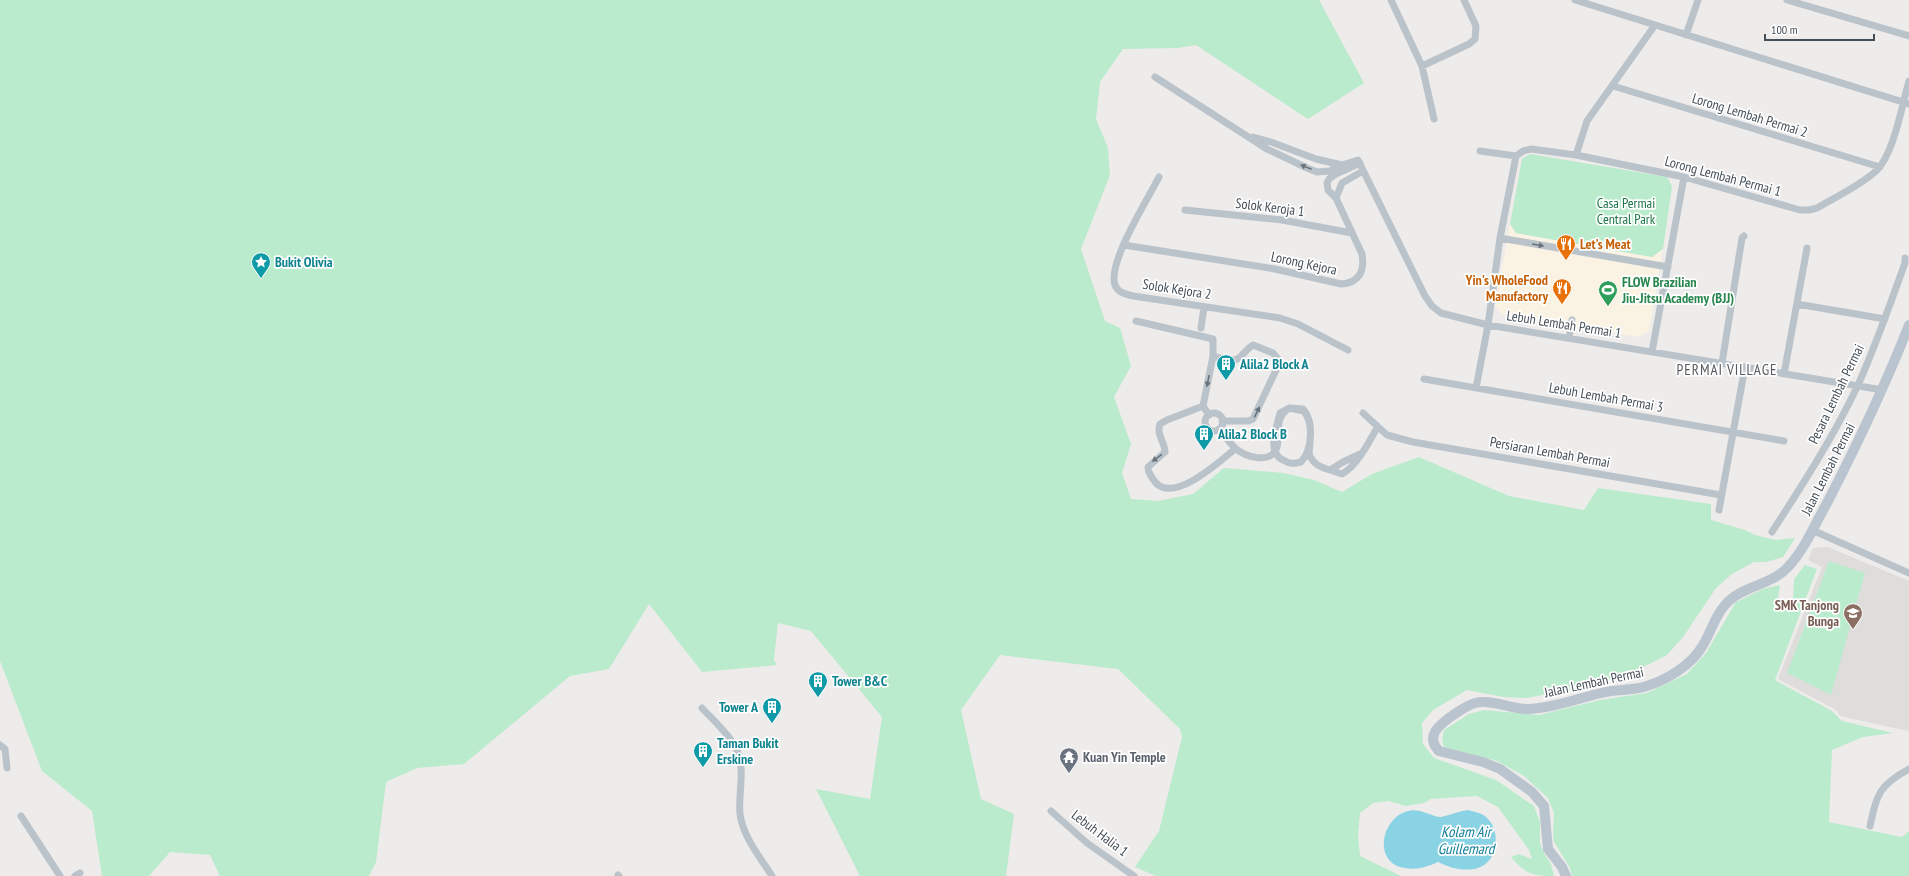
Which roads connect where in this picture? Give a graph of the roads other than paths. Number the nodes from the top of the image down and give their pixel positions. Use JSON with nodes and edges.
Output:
{"nodes":[{"id":1,"x":1391,"y":0,"type":"edge"},
{"id":2,"x":1464,"y":0,"type":"edge"},
{"id":3,"x":1575,"y":0,"type":"edge"},
{"id":4,"x":1698,"y":0,"type":"edge"},
{"id":5,"x":1787,"y":0,"type":"edge"},
{"id":6,"x":1655,"y":26,"type":"junction"},
{"id":7,"x":1686,"y":35,"type":"junction"},
{"id":8,"x":1909,"y":36,"type":"edge"},
{"id":9,"x":1422,"y":66,"type":"junction"},
{"id":10,"x":1155,"y":77,"type":"dead end"},
{"id":11,"x":1909,"y":81,"type":"edge"},
{"id":12,"x":1613,"y":86,"type":"junction"},
{"id":13,"x":1906,"y":103,"type":"edge"},
{"id":14,"x":1434,"y":119,"type":"dead end"},
{"id":15,"x":1248,"y":136,"type":"junction"},
{"id":16,"x":1480,"y":151,"type":"dead end"},
{"id":17,"x":1576,"y":154,"type":"junction"},
{"id":18,"x":1516,"y":156,"type":"junction"},
{"id":19,"x":1360,"y":163,"type":"junction"},
{"id":20,"x":1342,"y":164,"type":"junction"},
{"id":21,"x":1880,"y":167,"type":"junction"},
{"id":22,"x":1363,"y":171,"type":"junction"},
{"id":23,"x":1684,"y":177,"type":"junction"},
{"id":24,"x":1159,"y":178,"type":"dead end"},
{"id":25,"x":1336,"y":198,"type":"junction"},
{"id":26,"x":1185,"y":210,"type":"dead end"},
{"id":27,"x":1352,"y":232,"type":"junction"},
{"id":28,"x":1744,"y":236,"type":"dead end"},
{"id":29,"x":1500,"y":238,"type":"junction"},
{"id":30,"x":1124,"y":245,"type":"junction"},
{"id":31,"x":1807,"y":248,"type":"dead end"},
{"id":32,"x":1905,"y":258,"type":"dead end"},
{"id":33,"x":1668,"y":267,"type":"junction"},
{"id":34,"x":1797,"y":304,"type":"junction"},
{"id":35,"x":1204,"y":307,"type":"junction"},
{"id":36,"x":1884,"y":319,"type":"junction"},
{"id":37,"x":1572,"y":320,"type":"dead end"},
{"id":38,"x":1136,"y":321,"type":"dead end"},
{"id":39,"x":1488,"y":325,"type":"junction"},
{"id":40,"x":1909,"y":325,"type":"edge"},
{"id":41,"x":1201,"y":328,"type":"dead end"},
{"id":42,"x":1569,"y":338,"type":"junction"},
{"id":43,"x":1348,"y":350,"type":"dead end"},
{"id":44,"x":1652,"y":352,"type":"junction"},
{"id":45,"x":1213,"y":356,"type":"junction"},
{"id":46,"x":1722,"y":364,"type":"junction"},
{"id":47,"x":1745,"y":367,"type":"junction"},
{"id":48,"x":1784,"y":374,"type":"junction"},
{"id":49,"x":1424,"y":379,"type":"dead end"},
{"id":50,"x":1858,"y":386,"type":"junction"},
{"id":51,"x":1476,"y":388,"type":"junction"},
{"id":52,"x":1883,"y":390,"type":"junction"},
{"id":53,"x":1204,"y":406,"type":"junction"},
{"id":54,"x":1363,"y":413,"type":"dead end"},
{"id":55,"x":1209,"y":415,"type":"junction"},
{"id":56,"x":1222,"y":421,"type":"junction"},
{"id":57,"x":1377,"y":428,"type":"junction"},
{"id":58,"x":1220,"y":429,"type":"junction"},
{"id":59,"x":1733,"y":432,"type":"junction"},
{"id":60,"x":1784,"y":441,"type":"dead end"},
{"id":61,"x":1236,"y":449,"type":"junction"},
{"id":62,"x":1722,"y":495,"type":"junction"},
{"id":63,"x":1719,"y":510,"type":"dead end"},
{"id":64,"x":1812,"y":530,"type":"junction"},
{"id":65,"x":1772,"y":532,"type":"dead end"},
{"id":66,"x":1909,"y":573,"type":"edge"},
{"id":67,"x":702,"y":708,"type":"dead end"},
{"id":68,"x":0,"y":744,"type":"edge"},
{"id":69,"x":7,"y":768,"type":"dead end"},
{"id":70,"x":1909,"y":769,"type":"edge"},
{"id":71,"x":1051,"y":811,"type":"dead end"},
{"id":72,"x":21,"y":816,"type":"dead end"},
{"id":73,"x":1870,"y":826,"type":"dead end"},
{"id":74,"x":60,"y":876,"type":"edge"},
{"id":75,"x":772,"y":876,"type":"edge"},
{"id":76,"x":1134,"y":876,"type":"edge"},
{"id":77,"x":1566,"y":876,"type":"edge"}],
"edges":[{"from":1,"to":9,"type":"street"},
{"from":2,"to":9,"type":"street"},
{"from":3,"to":6,"type":"street"},
{"from":4,"to":7,"type":"street"},
{"from":5,"to":8,"type":"street"},
{"from":6,"to":7,"type":"street"},
{"from":6,"to":12,"type":"street"},
{"from":7,"to":13,"type":"street"},
{"from":9,"to":14,"type":"street"},
{"from":10,"to":15,"type":"street"},
{"from":11,"to":13,"type":"street","name":"Lorong Lembah Permai 1"},
{"from":12,"to":17,"type":"street"},
{"from":12,"to":21,"type":"street","name":"Lorong Lembah Permai 2"},
{"from":13,"to":21,"type":"street","name":"Lorong Lembah Permai 1"},
{"from":15,"to":20,"type":"street"},
{"from":20,"to":15,"type":"street","one_way":true},
{"from":16,"to":18,"type":"street","name":"Lorong Lembah Permai 1"},
{"from":17,"to":18,"type":"street","name":"Lorong Lembah Permai 1"},
{"from":17,"to":23,"type":"street","name":"Lorong Lembah Permai 1"},
{"from":18,"to":29,"type":"street"},
{"from":19,"to":20,"type":"street"},
{"from":19,"to":22,"type":"street","name":"Lebuh Lembah Permai 1"},
{"from":19,"to":25,"type":"street","name":"Lorong Kejora"},
{"from":21,"to":23,"type":"street","name":"Lorong Lembah Permai 1"},
{"from":22,"to":25,"type":"street"},
{"from":22,"to":39,"type":"street","name":"Lebuh Lembah Permai 1"},
{"from":23,"to":33,"type":"street"},
{"from":24,"to":30,"type":"street","name":"Solok Kejora 2"},
{"from":25,"to":27,"type":"street","name":"Lorong Kejora"},
{"from":26,"to":27,"type":"street","name":"Solok Keroja 1"},
{"from":27,"to":30,"type":"street","name":"Lorong Kejora"},
{"from":28,"to":46,"type":"street"},
{"from":29,"to":33,"type":"street","one_way":true},
{"from":29,"to":39,"type":"street"},
{"from":30,"to":35,"type":"street","name":"Solok Kejora 2"},
{"from":31,"to":34,"type":"street"},
{"from":32,"to":36,"type":"street","name":"Pesara Lembah Permai"},
{"from":33,"to":44,"type":"street"},
{"from":34,"to":36,"type":"street"},
{"from":34,"to":48,"type":"street"},
{"from":35,"to":41,"type":"street"},
{"from":35,"to":43,"type":"street","name":"Solok Kejora 2"},
{"from":36,"to":50,"type":"street","name":"Pesara Lembah Permai"},
{"from":37,"to":42,"type":"street"},
{"from":38,"to":45,"type":"street"},
{"from":39,"to":42,"type":"street","name":"Lebuh Lembah Permai 1"},
{"from":39,"to":51,"type":"street"},
{"from":40,"to":52,"type":"main road","name":"Jalan Lembah Permai"},
{"from":42,"to":44,"type":"street","name":"Lebuh Lembah Permai 1"},
{"from":44,"to":46,"type":"street","name":"Lebuh Lembah Permai 1"},
{"from":45,"to":53,"type":"street","one_way":true},
{"from":56,"to":45,"type":"street","one_way":true},
{"from":46,"to":47,"type":"street","name":"Lebuh Lembah Permai 1"},
{"from":47,"to":48,"type":"street","name":"Lebuh Lembah Permai 1"},
{"from":47,"to":59,"type":"street"},
{"from":48,"to":50,"type":"street","name":"Lebuh Lembah Permai 1"},
{"from":49,"to":51,"type":"street","name":"Lebuh Lembah Permai 3"},
{"from":50,"to":52,"type":"street","name":"Lebuh Lembah Permai 1"},
{"from":50,"to":65,"type":"street","name":"Pesara Lembah Permai"},
{"from":51,"to":59,"type":"street","name":"Lebuh Lembah Permai 3"},
{"from":52,"to":64,"type":"main road","name":"Jalan Lembah Permai"},
{"from":53,"to":55,"type":"street"},
{"from":53,"to":61,"type":"street","one_way":true},
{"from":54,"to":57,"type":"street","name":"Persiaran Lembah Permai"},
{"from":55,"to":56,"type":"street"},
{"from":55,"to":58,"type":"street"},
{"from":56,"to":58,"type":"street"},
{"from":57,"to":61,"type":"street"},
{"from":57,"to":62,"type":"street","name":"Persiaran Lembah Permai"},
{"from":58,"to":61,"type":"street"},
{"from":59,"to":60,"type":"street","name":"Lebuh Lembah Permai 3"},
{"from":59,"to":62,"type":"street"},
{"from":62,"to":63,"type":"street"},
{"from":64,"to":66,"type":"street"},
{"from":64,"to":77,"type":"main road","name":"Jalan Lembah Permai"},
{"from":67,"to":75,"type":"street"},
{"from":68,"to":69,"type":"street"},
{"from":70,"to":73,"type":"street"},
{"from":71,"to":76,"type":"street","name":"Lebuh Halia 1"},
{"from":72,"to":74,"type":"street"}]}
